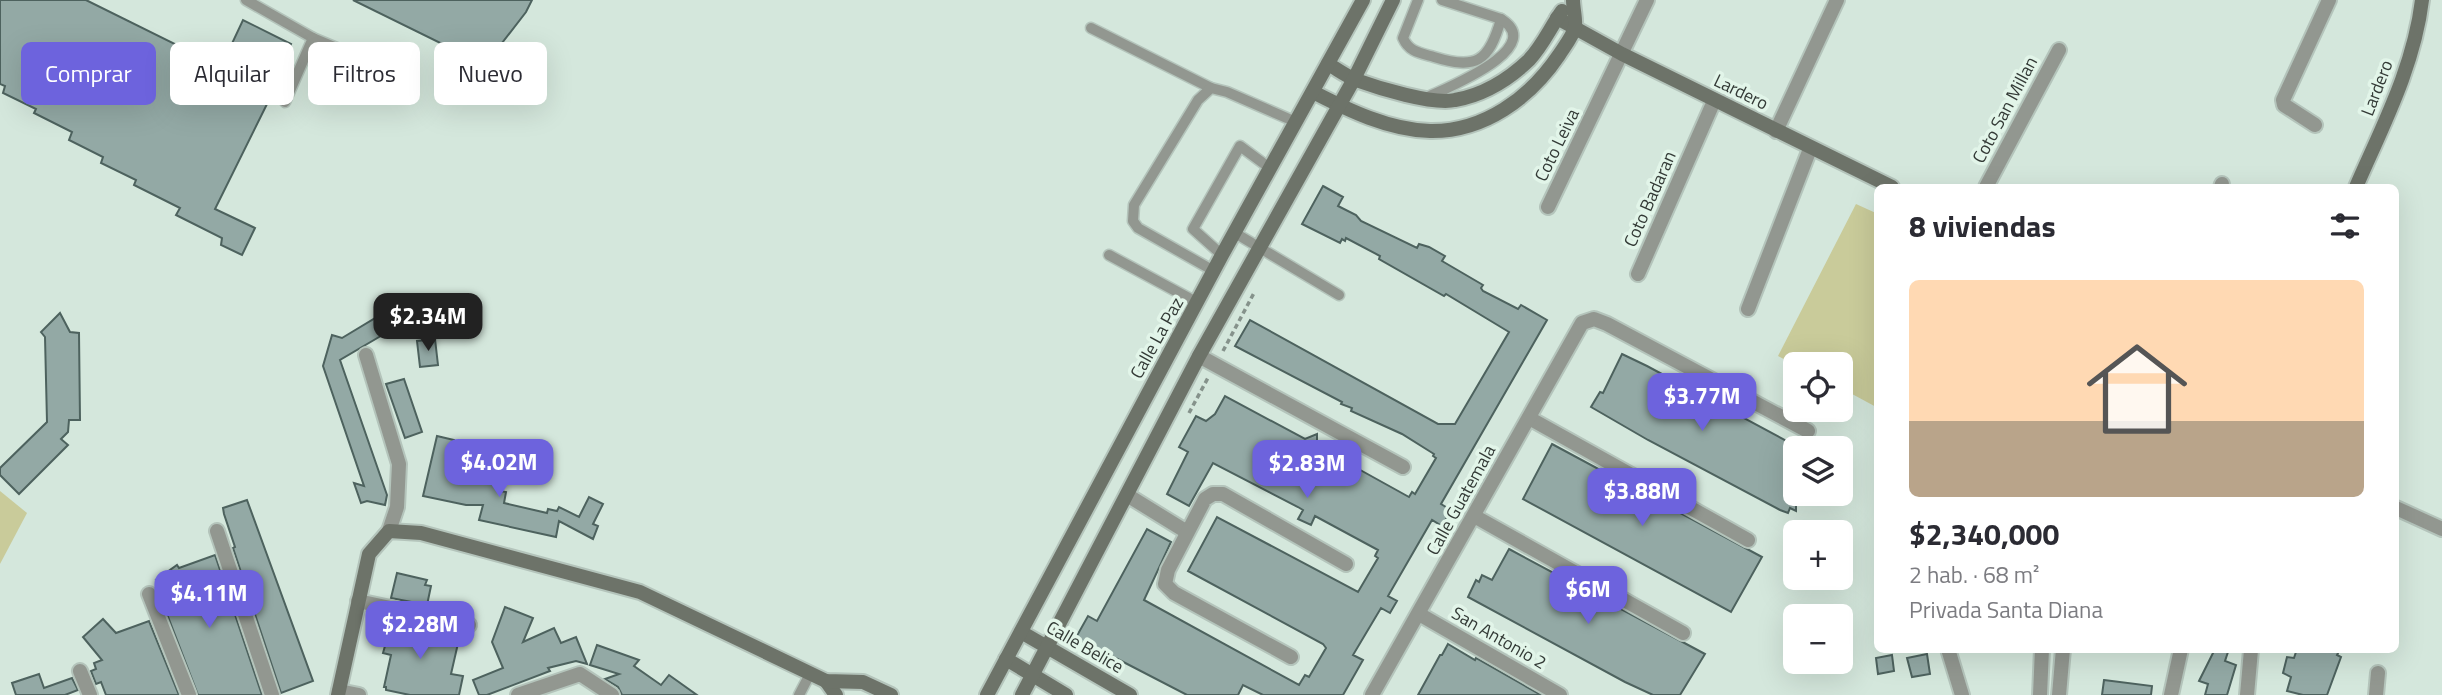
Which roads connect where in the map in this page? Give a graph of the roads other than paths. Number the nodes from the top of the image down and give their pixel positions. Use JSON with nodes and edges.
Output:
{"nodes":[{"id":1,"x":246,"y":0,"type":"edge"},
{"id":2,"x":1363,"y":0,"type":"edge"},
{"id":3,"x":1393,"y":0,"type":"edge"},
{"id":4,"x":1419,"y":0,"type":"edge"},
{"id":5,"x":1442,"y":0,"type":"edge"},
{"id":6,"x":1572,"y":0,"type":"edge"},
{"id":7,"x":1647,"y":0,"type":"edge"},
{"id":8,"x":1837,"y":0,"type":"edge"},
{"id":9,"x":2329,"y":0,"type":"edge"},
{"id":10,"x":2422,"y":0,"type":"edge"},
{"id":11,"x":1557,"y":18,"type":"junction"},
{"id":12,"x":1501,"y":19,"type":"junction"},
{"id":13,"x":1091,"y":28,"type":"dead end"},
{"id":14,"x":1575,"y":28,"type":"junction"},
{"id":15,"x":313,"y":38,"type":"junction"},
{"id":16,"x":323,"y":42,"type":"edge"},
{"id":17,"x":2059,"y":50,"type":"dead end"},
{"id":18,"x":1622,"y":54,"type":"junction"},
{"id":19,"x":1328,"y":64,"type":"junction"},
{"id":20,"x":1354,"y":79,"type":"junction"},
{"id":21,"x":294,"y":81,"type":"edge"},
{"id":22,"x":1211,"y":89,"type":"junction"},
{"id":23,"x":1312,"y":92,"type":"junction"},
{"id":24,"x":1424,"y":99,"type":"junction"},
{"id":25,"x":1452,"y":101,"type":"junction"},
{"id":26,"x":1714,"y":101,"type":"junction"},
{"id":27,"x":1338,"y":105,"type":"junction"},
{"id":28,"x":1296,"y":122,"type":"junction"},
{"id":29,"x":2315,"y":125,"type":"dead end"},
{"id":30,"x":1453,"y":128,"type":"junction"},
{"id":31,"x":1776,"y":131,"type":"junction"},
{"id":32,"x":1810,"y":149,"type":"junction"},
{"id":33,"x":1270,"y":169,"type":"junction"},
{"id":34,"x":1886,"y":184,"type":"edge"},
{"id":35,"x":1988,"y":184,"type":"edge"},
{"id":36,"x":2357,"y":184,"type":"edge"},
{"id":37,"x":1548,"y":207,"type":"dead end"},
{"id":38,"x":1235,"y":233,"type":"junction"},
{"id":39,"x":1261,"y":247,"type":"junction"},
{"id":40,"x":1110,"y":256,"type":"dead end"},
{"id":41,"x":1222,"y":256,"type":"junction"},
{"id":42,"x":1214,"y":271,"type":"junction"},
{"id":43,"x":1638,"y":274,"type":"dead end"},
{"id":44,"x":1339,"y":295,"type":"dead end"},
{"id":45,"x":1198,"y":303,"type":"junction"},
{"id":46,"x":1748,"y":309,"type":"dead end"},
{"id":47,"x":366,"y":355,"type":"dead end"},
{"id":48,"x":1199,"y":356,"type":"junction"},
{"id":49,"x":1529,"y":418,"type":"junction"},
{"id":50,"x":1808,"y":431,"type":"dead end"},
{"id":51,"x":1403,"y":467,"type":"dead end"},
{"id":52,"x":1127,"y":495,"type":"junction"},
{"id":53,"x":2399,"y":509,"type":"edge"},
{"id":54,"x":1474,"y":516,"type":"junction"},
{"id":55,"x":2442,"y":529,"type":"edge"},
{"id":56,"x":217,"y":531,"type":"dead end"},
{"id":57,"x":389,"y":531,"type":"junction"},
{"id":58,"x":1187,"y":531,"type":"junction"},
{"id":59,"x":1748,"y":540,"type":"dead end"},
{"id":60,"x":1346,"y":564,"type":"dead end"},
{"id":61,"x":149,"y":594,"type":"dead end"},
{"id":62,"x":358,"y":601,"type":"junction"},
{"id":63,"x":1419,"y":614,"type":"junction"},
{"id":64,"x":469,"y":625,"type":"dead end"},
{"id":65,"x":1021,"y":632,"type":"junction"},
{"id":66,"x":1683,"y":633,"type":"dead end"},
{"id":67,"x":1047,"y":648,"type":"junction"},
{"id":68,"x":1949,"y":653,"type":"edge"},
{"id":69,"x":2042,"y":653,"type":"edge"},
{"id":70,"x":2063,"y":653,"type":"edge"},
{"id":71,"x":2180,"y":653,"type":"edge"},
{"id":72,"x":2251,"y":653,"type":"edge"},
{"id":73,"x":1291,"y":657,"type":"dead end"},
{"id":74,"x":1006,"y":659,"type":"junction"},
{"id":75,"x":80,"y":671,"type":"dead end"},
{"id":76,"x":2378,"y":673,"type":"dead end"},
{"id":77,"x":810,"y":674,"type":"junction"},
{"id":78,"x":1032,"y":675,"type":"junction"},
{"id":79,"x":826,"y":681,"type":"junction"},
{"id":80,"x":339,"y":693,"type":"edge"},
{"id":81,"x":90,"y":695,"type":"edge"},
{"id":82,"x":189,"y":695,"type":"edge"},
{"id":83,"x":272,"y":695,"type":"edge"},
{"id":84,"x":359,"y":695,"type":"edge"},
{"id":85,"x":518,"y":695,"type":"edge"},
{"id":86,"x":612,"y":695,"type":"edge"},
{"id":87,"x":799,"y":695,"type":"edge"},
{"id":88,"x":836,"y":695,"type":"edge"},
{"id":89,"x":891,"y":695,"type":"edge"},
{"id":90,"x":987,"y":695,"type":"edge"},
{"id":91,"x":1022,"y":695,"type":"edge"},
{"id":92,"x":1066,"y":695,"type":"edge"},
{"id":93,"x":1130,"y":695,"type":"edge"},
{"id":94,"x":1372,"y":695,"type":"edge"},
{"id":95,"x":1560,"y":695,"type":"edge"},
{"id":96,"x":1962,"y":695,"type":"edge"},
{"id":97,"x":2040,"y":695,"type":"edge"},
{"id":98,"x":2059,"y":695,"type":"edge"},
{"id":99,"x":2171,"y":695,"type":"edge"},
{"id":100,"x":2247,"y":695,"type":"edge"},
{"id":101,"x":2376,"y":695,"type":"edge"}],
"edges":[{"from":1,"to":15,"type":"lane"},
{"from":2,"to":19,"type":"street","name":"Calle La Paz"},
{"from":3,"to":20,"type":"street"},
{"from":4,"to":12,"type":"lane"},
{"from":5,"to":12,"type":"lane"},
{"from":6,"to":11,"type":"street"},
{"from":6,"to":14,"type":"street"},
{"from":7,"to":18,"type":"street","name":"Coto Leiva"},
{"from":8,"to":31,"type":"street"},
{"from":9,"to":29,"type":"street"},
{"from":10,"to":36,"type":"street","name":"Lardero"},
{"from":11,"to":14,"type":"street","name":"Lardero"},
{"from":11,"to":25,"type":"street"},
{"from":12,"to":24,"type":"lane"},
{"from":13,"to":22,"type":"lane"},
{"from":14,"to":18,"type":"street","name":"Lardero"},
{"from":14,"to":30,"type":"street"},
{"from":15,"to":16,"type":"lane"},
{"from":15,"to":21,"type":"lane"},
{"from":17,"to":35,"type":"street","name":"Coto San Millan"},
{"from":18,"to":26,"type":"street","name":"Lardero"},
{"from":18,"to":37,"type":"street","name":"Coto Leiva"},
{"from":19,"to":20,"type":"street"},
{"from":19,"to":23,"type":"street","name":"Calle La Paz"},
{"from":20,"to":24,"type":"street"},
{"from":20,"to":27,"type":"street"},
{"from":22,"to":28,"type":"lane"},
{"from":22,"to":42,"type":"lane"},
{"from":23,"to":27,"type":"street"},
{"from":23,"to":28,"type":"street","name":"Calle La Paz"},
{"from":24,"to":25,"type":"street"},
{"from":25,"to":30,"type":"street"},
{"from":26,"to":31,"type":"street","name":"Lardero"},
{"from":26,"to":43,"type":"street","name":"Coto Badaran"},
{"from":27,"to":30,"type":"street"},
{"from":27,"to":39,"type":"street"},
{"from":28,"to":33,"type":"street","name":"Calle La Paz"},
{"from":31,"to":32,"type":"street","name":"Lardero"},
{"from":32,"to":34,"type":"street","name":"Lardero"},
{"from":32,"to":46,"type":"street"},
{"from":33,"to":38,"type":"street","name":"Calle La Paz"},
{"from":33,"to":41,"type":"lane"},
{"from":38,"to":39,"type":"lane"},
{"from":38,"to":41,"type":"street","name":"Calle La Paz"},
{"from":39,"to":44,"type":"lane"},
{"from":39,"to":48,"type":"street"},
{"from":40,"to":45,"type":"lane"},
{"from":41,"to":42,"type":"street","name":"Calle La Paz"},
{"from":42,"to":45,"type":"street","name":"Calle La Paz"},
{"from":45,"to":65,"type":"street","name":"Calle La Paz"},
{"from":47,"to":57,"type":"street"},
{"from":48,"to":51,"type":"street"},
{"from":48,"to":52,"type":"street"},
{"from":49,"to":50,"type":"street","name":"Calle Guatemala"},
{"from":49,"to":54,"type":"street","name":"Calle Guatemala"},
{"from":49,"to":59,"type":"street"},
{"from":52,"to":58,"type":"street"},
{"from":52,"to":67,"type":"street"},
{"from":53,"to":55,"type":"street"},
{"from":54,"to":63,"type":"street","name":"Calle Guatemala"},
{"from":54,"to":66,"type":"street"},
{"from":56,"to":83,"type":"street"},
{"from":57,"to":62,"type":"street"},
{"from":57,"to":77,"type":"street"},
{"from":58,"to":60,"type":"street"},
{"from":58,"to":73,"type":"street"},
{"from":61,"to":82,"type":"street"},
{"from":62,"to":64,"type":"street"},
{"from":62,"to":80,"type":"street"},
{"from":63,"to":94,"type":"street","name":"Calle Guatemala"},
{"from":63,"to":95,"type":"street","name":"San Antonio 2"},
{"from":65,"to":67,"type":"street","name":"Calle Belice"},
{"from":65,"to":74,"type":"street","name":"Calle La Paz"},
{"from":67,"to":78,"type":"street"},
{"from":67,"to":93,"type":"street","name":"Calle Belice"},
{"from":68,"to":96,"type":"street"},
{"from":69,"to":97,"type":"street"},
{"from":70,"to":98,"type":"street"},
{"from":71,"to":99,"type":"street"},
{"from":72,"to":100,"type":"street"},
{"from":74,"to":78,"type":"street"},
{"from":74,"to":90,"type":"street","name":"Calle La Paz"},
{"from":75,"to":81,"type":"street"},
{"from":76,"to":101,"type":"street"},
{"from":77,"to":79,"type":"street"},
{"from":77,"to":87,"type":"lane"},
{"from":78,"to":91,"type":"street"},
{"from":78,"to":92,"type":"street"},
{"from":79,"to":88,"type":"street"},
{"from":79,"to":89,"type":"street"},
{"from":80,"to":84,"type":"street"},
{"from":85,"to":86,"type":"street"}]}
